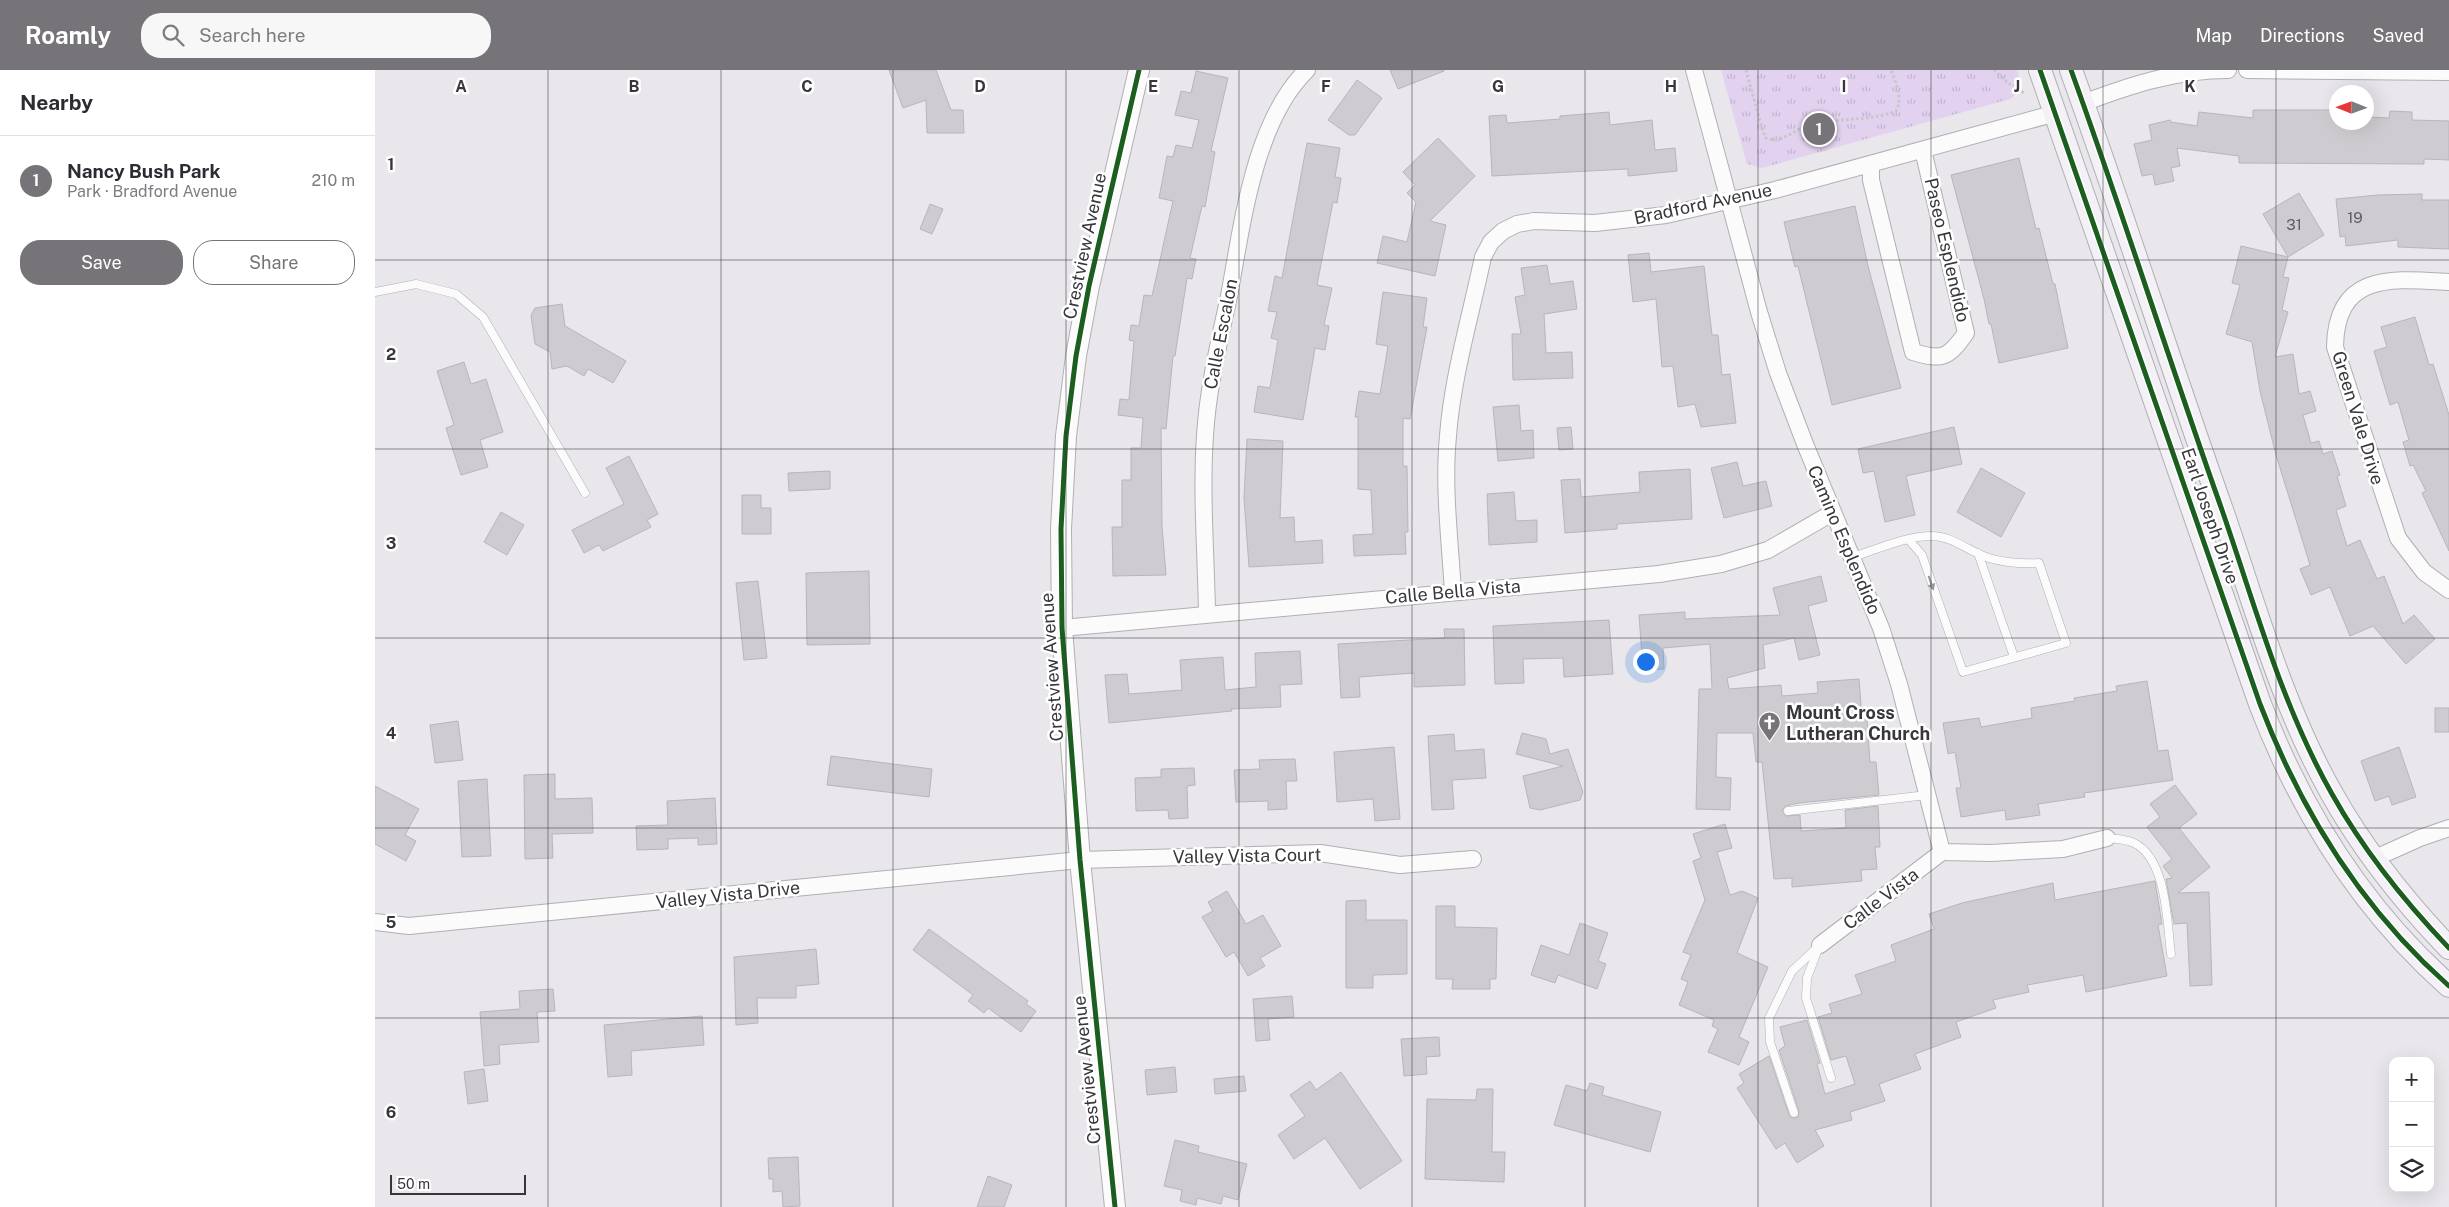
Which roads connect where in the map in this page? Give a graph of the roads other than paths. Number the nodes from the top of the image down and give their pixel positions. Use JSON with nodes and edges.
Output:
{"nodes":[{"id":1,"x":1139,"y":70,"type":"edge"},
{"id":2,"x":1307,"y":70,"type":"edge"},
{"id":3,"x":1694,"y":70,"type":"edge"},
{"id":4,"x":2040,"y":70,"type":"edge"},
{"id":5,"x":2071,"y":70,"type":"edge"},
{"id":6,"x":2228,"y":70,"type":"edge"},
{"id":7,"x":2247,"y":70,"type":"edge"},
{"id":8,"x":2449,"y":72,"type":"edge"},
{"id":9,"x":2083,"y":102,"type":"junction"},
{"id":10,"x":2056,"y":113,"type":"junction"},
{"id":11,"x":1923,"y":150,"type":"junction"},
{"id":12,"x":1871,"y":164,"type":"junction"},
{"id":13,"x":1729,"y":199,"type":"junction"},
{"id":14,"x":2449,"y":282,"type":"edge"},
{"id":15,"x":375,"y":292,"type":"edge"},
{"id":16,"x":585,"y":493,"type":"dead end"},
{"id":17,"x":1832,"y":513,"type":"junction"},
{"id":18,"x":1909,"y":540,"type":"junction"},
{"id":19,"x":1978,"y":553,"type":"junction"},
{"id":20,"x":1853,"y":557,"type":"junction"},
{"id":21,"x":2449,"y":590,"type":"edge"},
{"id":22,"x":1453,"y":592,"type":"junction"},
{"id":23,"x":1207,"y":613,"type":"junction"},
{"id":24,"x":1061,"y":628,"type":"junction"},
{"id":25,"x":2014,"y":657,"type":"junction"},
{"id":26,"x":1927,"y":795,"type":"junction"},
{"id":27,"x":1788,"y":811,"type":"dead end"},
{"id":28,"x":2449,"y":828,"type":"edge"},
{"id":29,"x":2107,"y":838,"type":"joint"},
{"id":30,"x":1942,"y":852,"type":"junction"},
{"id":31,"x":1473,"y":858,"type":"dead end"},
{"id":32,"x":2373,"y":859,"type":"junction"},
{"id":33,"x":1080,"y":860,"type":"junction"},
{"id":34,"x":2351,"y":876,"type":"junction"},
{"id":35,"x":375,"y":922,"type":"edge"},
{"id":36,"x":1820,"y":945,"type":"junction"},
{"id":37,"x":2449,"y":948,"type":"edge"},
{"id":38,"x":2171,"y":954,"type":"dead end"},
{"id":39,"x":2449,"y":986,"type":"edge"},
{"id":40,"x":1831,"y":1078,"type":"dead end"},
{"id":41,"x":1794,"y":1113,"type":"dead end"},
{"id":42,"x":1115,"y":1207,"type":"edge"}],
"edges":[{"from":1,"to":24,"type":"street","name":"Crestview Avenue"},
{"from":2,"to":23,"type":"street","name":"Calle Escalon"},
{"from":3,"to":13,"type":"street","name":"Camino Esplendido"},
{"from":4,"to":10,"type":"main road","name":"Earl Joseph Drive"},
{"from":5,"to":9,"type":"main road","name":"Earl Joseph Drive"},
{"from":6,"to":9,"type":"street"},
{"from":7,"to":8,"type":"street"},
{"from":9,"to":32,"type":"main road","name":"Earl Joseph Drive"},
{"from":10,"to":11,"type":"street","name":"Bradford Avenue"},
{"from":10,"to":34,"type":"main road","name":"Earl Joseph Drive"},
{"from":11,"to":12,"type":"street","name":"Bradford Avenue"},
{"from":11,"to":12,"type":"street","name":"Paseo Esplendido"},
{"from":12,"to":13,"type":"street","name":"Bradford Avenue"},
{"from":13,"to":17,"type":"street","name":"Camino Esplendido"},
{"from":13,"to":22,"type":"street","name":"Bradford Avenue"},
{"from":14,"to":21,"type":"street","name":"Green Vale Drive"},
{"from":15,"to":16,"type":"lane"},
{"from":17,"to":20,"type":"street","name":"Camino Esplendido"},
{"from":17,"to":22,"type":"street","name":"Calle Bella Vista"},
{"from":18,"to":19,"type":"lane"},
{"from":18,"to":20,"type":"lane"},
{"from":18,"to":25,"type":"lane","one_way":true},
{"from":19,"to":25,"type":"lane"},
{"from":19,"to":25,"type":"lane"},
{"from":20,"to":26,"type":"street","name":"Camino Esplendido"},
{"from":22,"to":23,"type":"street","name":"Calle Bella Vista"},
{"from":23,"to":24,"type":"street","name":"Calle Bella Vista"},
{"from":24,"to":33,"type":"street","name":"Crestview Avenue"},
{"from":26,"to":27,"type":"lane"},
{"from":26,"to":30,"type":"street","name":"Camino Esplendido"},
{"from":28,"to":32,"type":"street"},
{"from":29,"to":30,"type":"street"},
{"from":29,"to":38,"type":"lane"},
{"from":30,"to":36,"type":"street","name":"Calle Vista"},
{"from":31,"to":33,"type":"street","name":"Valley Vista Court"},
{"from":32,"to":34,"type":"main road"},
{"from":32,"to":37,"type":"main road","name":"Earl Joseph Drive"},
{"from":33,"to":35,"type":"street","name":"Valley Vista Drive"},
{"from":33,"to":42,"type":"street","name":"Crestview Avenue"},
{"from":34,"to":39,"type":"main road","name":"Earl Joseph Drive"},
{"from":36,"to":40,"type":"lane"},
{"from":36,"to":41,"type":"lane"}]}
